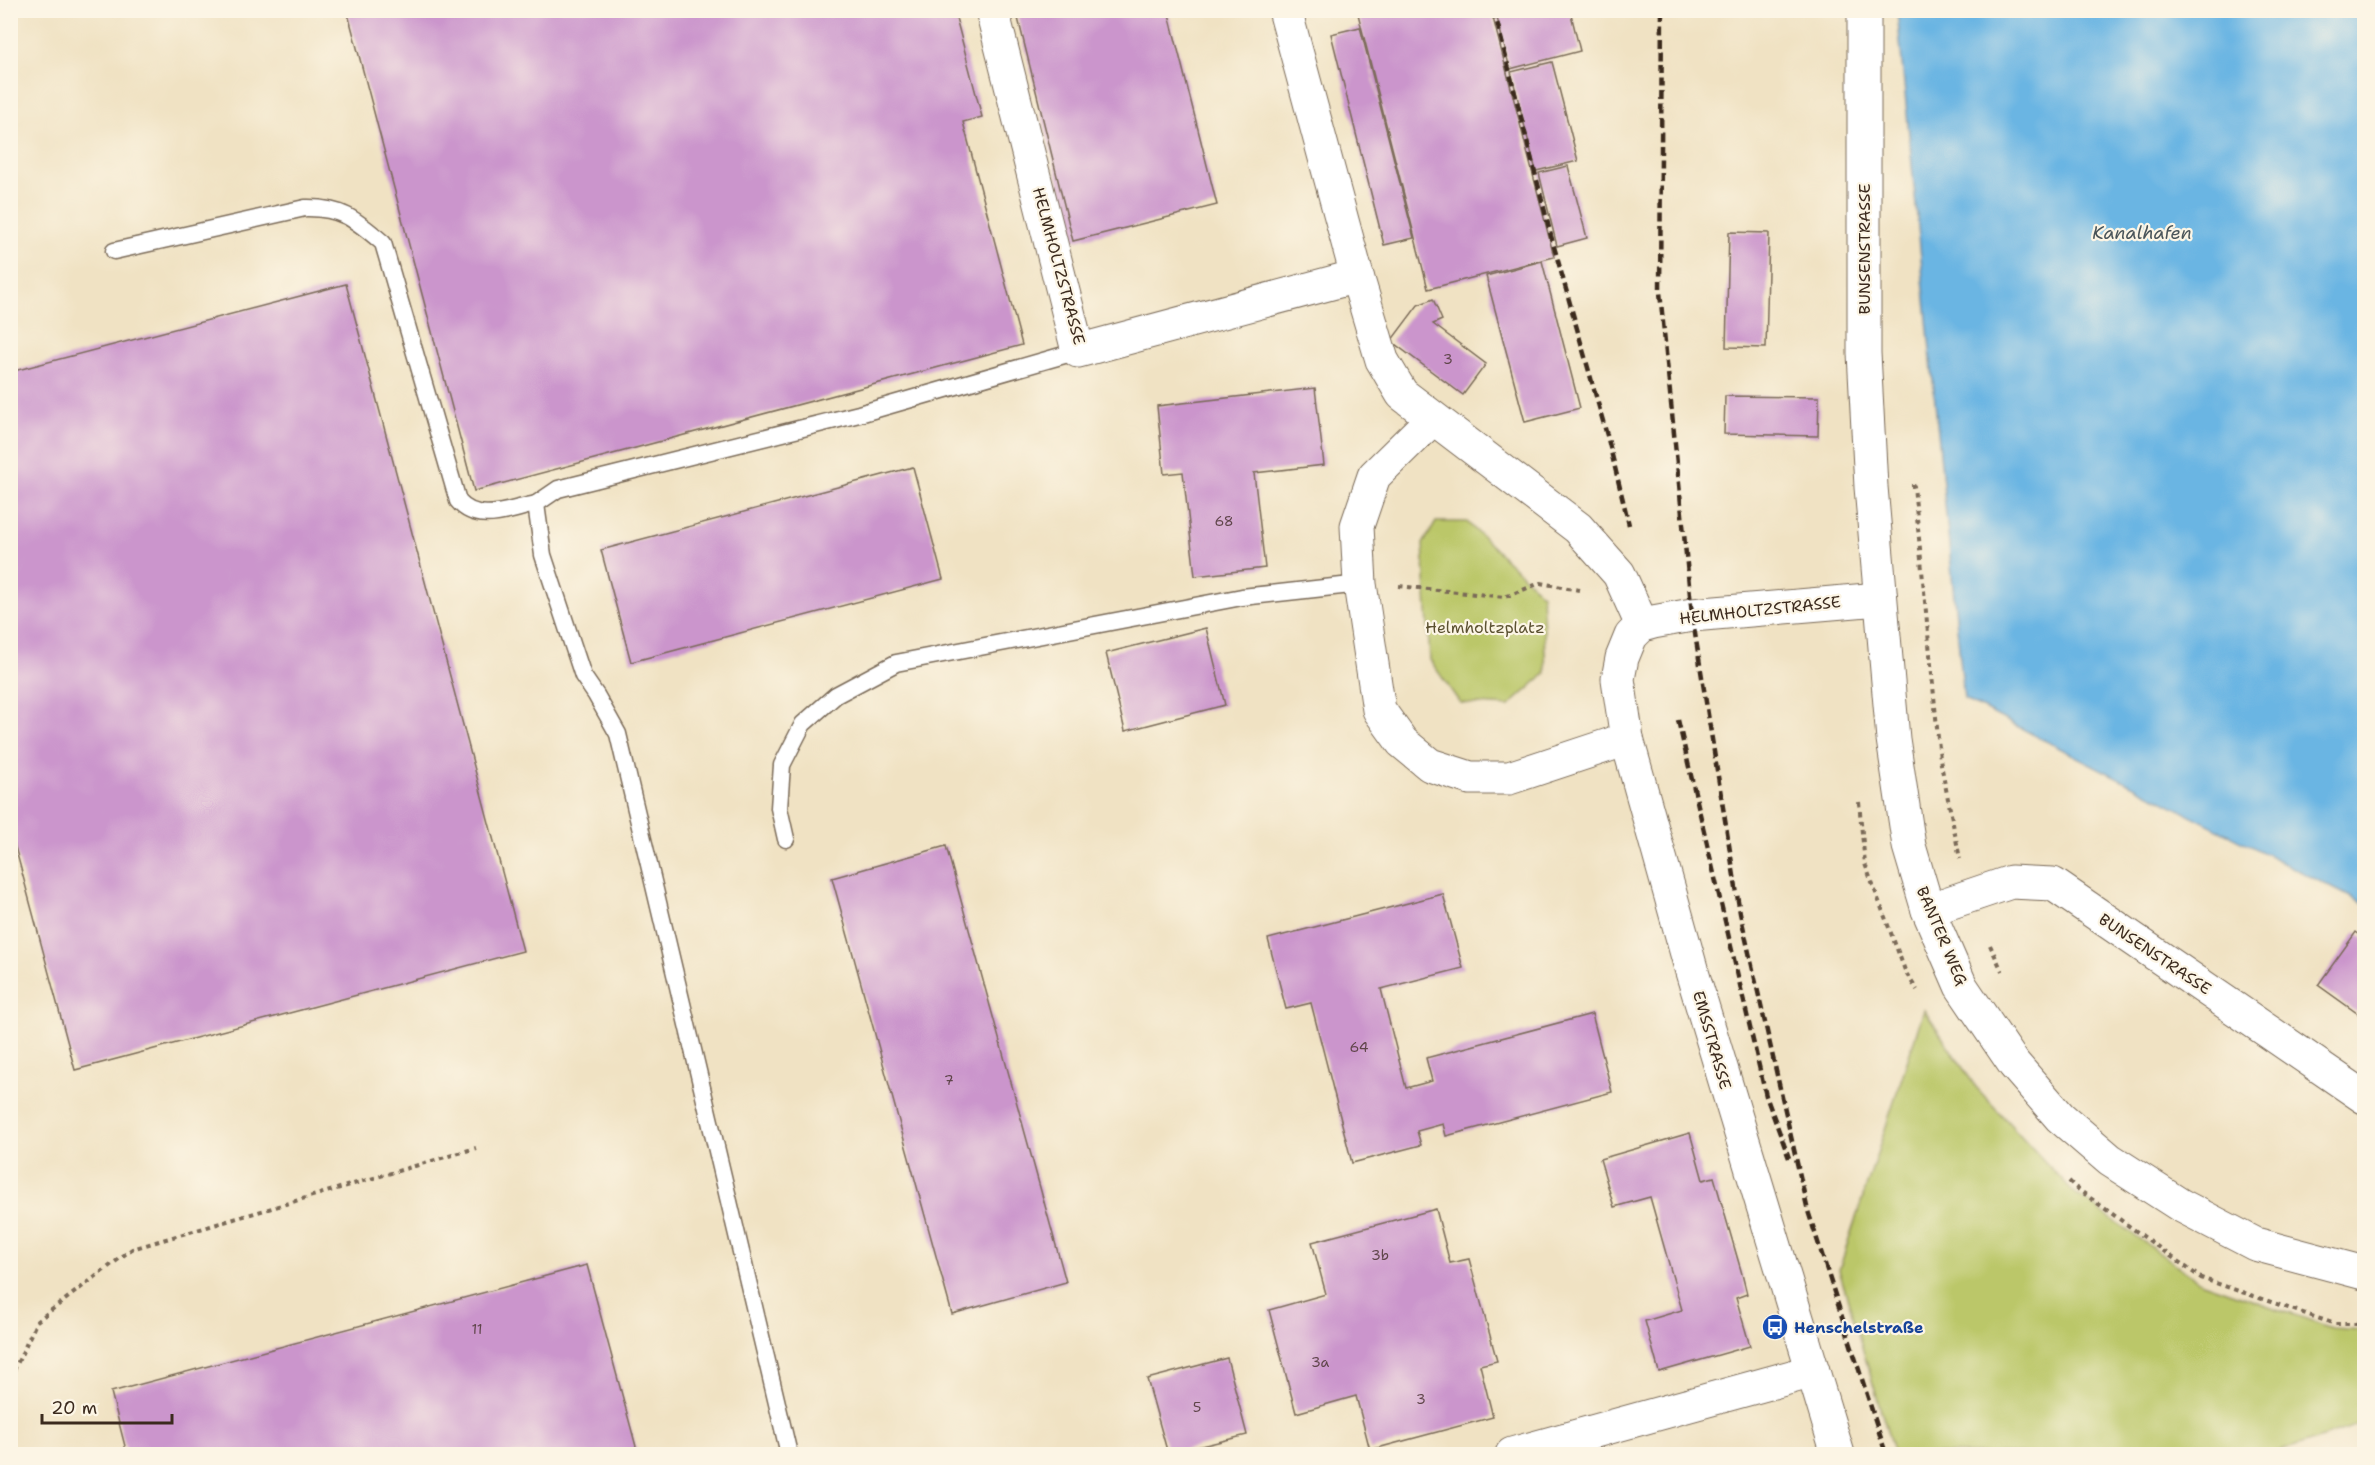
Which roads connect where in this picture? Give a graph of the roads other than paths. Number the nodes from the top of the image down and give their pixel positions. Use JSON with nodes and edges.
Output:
{"nodes":[{"id":1,"x":992,"y":10,"type":"edge"},
{"id":2,"x":1285,"y":10,"type":"edge"},
{"id":3,"x":1864,"y":10,"type":"edge"},
{"id":4,"x":114,"y":251,"type":"dead end"},
{"id":5,"x":1357,"y":276,"type":"junction"},
{"id":6,"x":1078,"y":351,"type":"junction"},
{"id":7,"x":1432,"y":419,"type":"junction"},
{"id":8,"x":1871,"y":488,"type":"joint"},
{"id":9,"x":536,"y":504,"type":"junction"},
{"id":10,"x":1360,"y":584,"type":"junction"},
{"id":11,"x":1880,"y":599,"type":"junction"},
{"id":12,"x":1642,"y":625,"type":"junction"},
{"id":13,"x":1627,"y":739,"type":"junction"},
{"id":14,"x":786,"y":839,"type":"dead end"},
{"id":15,"x":1928,"y":910,"type":"junction"},
{"id":16,"x":2364,"y":1097,"type":"edge"},
{"id":17,"x":2364,"y":1273,"type":"edge"},
{"id":18,"x":1813,"y":1371,"type":"junction"},
{"id":19,"x":789,"y":1455,"type":"edge"},
{"id":20,"x":1512,"y":1455,"type":"edge"},
{"id":21,"x":1838,"y":1455,"type":"edge"}],
"edges":[{"from":1,"to":6,"type":"street","name":"HELMHOLTZSTRASSE"},
{"from":2,"to":5,"type":"street"},
{"from":3,"to":8,"type":"street","name":"BUNSENSTRASSE"},
{"from":4,"to":9,"type":"lane"},
{"from":5,"to":6,"type":"street","name":"HELMHOLTZSTRASSE"},
{"from":5,"to":7,"type":"street"},
{"from":6,"to":9,"type":"lane"},
{"from":7,"to":10,"type":"street"},
{"from":7,"to":12,"type":"street"},
{"from":8,"to":11,"type":"street","name":"BANTER WEG"},
{"from":9,"to":19,"type":"lane"},
{"from":10,"to":13,"type":"street"},
{"from":10,"to":14,"type":"lane"},
{"from":11,"to":12,"type":"street","name":"HELMHOLTZSTRASSE"},
{"from":11,"to":15,"type":"street","name":"BANTER WEG"},
{"from":12,"to":13,"type":"street","name":"EMSSTRASSE"},
{"from":13,"to":18,"type":"street","name":"EMSSTRASSE"},
{"from":15,"to":16,"type":"street","name":"BUNSENSTRASSE"},
{"from":15,"to":17,"type":"street","name":"BANTER WEG"},
{"from":18,"to":20,"type":"street"},
{"from":18,"to":21,"type":"street","name":"EMSSTRASSE"}]}
